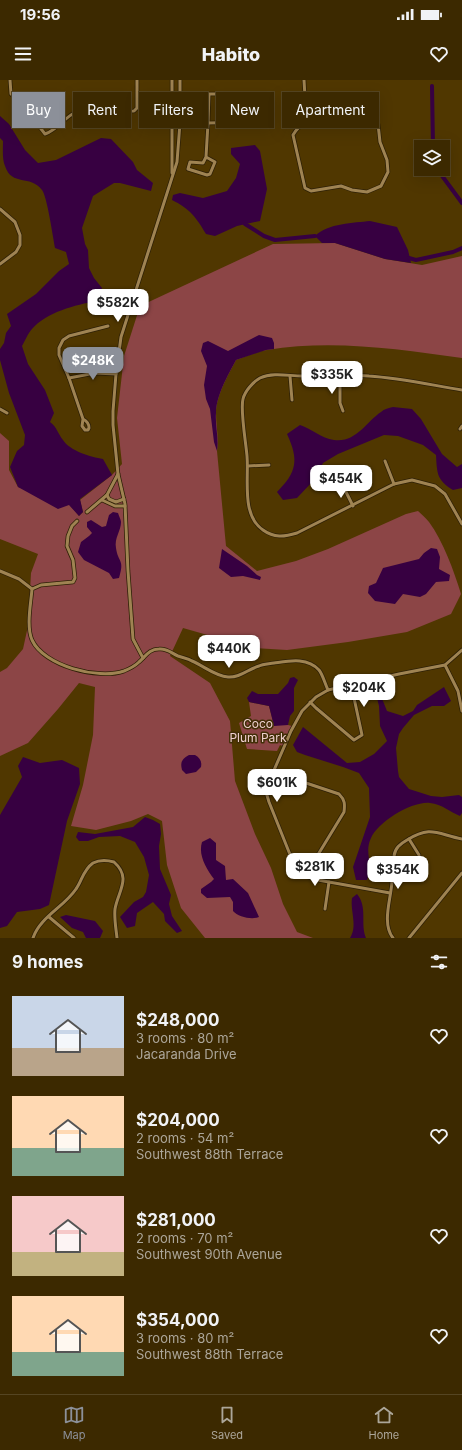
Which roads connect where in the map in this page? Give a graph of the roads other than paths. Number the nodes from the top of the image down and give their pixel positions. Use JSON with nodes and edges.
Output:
{"nodes":[{"id":1,"x":10,"y":80,"type":"edge"},
{"id":2,"x":137,"y":80,"type":"edge"},
{"id":3,"x":172,"y":80,"type":"edge"},
{"id":4,"x":180,"y":80,"type":"edge"},
{"id":5,"x":304,"y":80,"type":"edge"},
{"id":6,"x":180,"y":92,"type":"edge"},
{"id":7,"x":305,"y":92,"type":"edge"},
{"id":8,"x":308,"y":122,"type":"joint"},
{"id":9,"x":208,"y":123,"type":"joint"},
{"id":10,"x":180,"y":128,"type":"edge"},
{"id":11,"x":208,"y":128,"type":"edge"},
{"id":12,"x":206,"y":157,"type":"junction"},
{"id":13,"x":172,"y":179,"type":"junction"},
{"id":14,"x":0,"y":209,"type":"edge"},
{"id":15,"x":0,"y":264,"type":"edge"},
{"id":16,"x":108,"y":326,"type":"dead end"},
{"id":17,"x":116,"y":374,"type":"junction"},
{"id":18,"x":290,"y":376,"type":"junction"},
{"id":19,"x":340,"y":376,"type":"junction"},
{"id":20,"x":69,"y":378,"type":"junction"},
{"id":21,"x":462,"y":390,"type":"edge"},
{"id":22,"x":292,"y":400,"type":"dead end"},
{"id":23,"x":0,"y":409,"type":"edge"},
{"id":24,"x":343,"y":411,"type":"dead end"},
{"id":25,"x":6,"y":413,"type":"dead end"},
{"id":26,"x":83,"y":419,"type":"dead end"},
{"id":27,"x":385,"y":461,"type":"dead end"},
{"id":28,"x":269,"y":465,"type":"dead end"},
{"id":29,"x":248,"y":466,"type":"junction"},
{"id":30,"x":118,"y":474,"type":"junction"},
{"id":31,"x":394,"y":484,"type":"junction"},
{"id":32,"x":343,"y":486,"type":"dead end"},
{"id":33,"x":107,"y":496,"type":"junction"},
{"id":34,"x":124,"y":498,"type":"junction"},
{"id":35,"x":102,"y":500,"type":"junction"},
{"id":36,"x":126,"y":506,"type":"junction"},
{"id":37,"x":353,"y":506,"type":"junction"},
{"id":38,"x":87,"y":512,"type":"dead end"},
{"id":39,"x":462,"y":516,"type":"edge"},
{"id":40,"x":458,"y":518,"type":"junction"},
{"id":41,"x":77,"y":520,"type":"dead end"},
{"id":42,"x":462,"y":524,"type":"edge"},
{"id":43,"x":0,"y":572,"type":"edge"},
{"id":44,"x":32,"y":589,"type":"junction"},
{"id":45,"x":462,"y":650,"type":"edge"},
{"id":46,"x":143,"y":658,"type":"junction"},
{"id":47,"x":445,"y":665,"type":"junction"},
{"id":48,"x":351,"y":684,"type":"junction"},
{"id":49,"x":328,"y":690,"type":"junction"},
{"id":50,"x":310,"y":702,"type":"junction"},
{"id":51,"x":462,"y":712,"type":"edge"},
{"id":52,"x":273,"y":772,"type":"junction"},
{"id":53,"x":409,"y":839,"type":"junction"},
{"id":54,"x":462,"y":839,"type":"edge"},
{"id":55,"x":419,"y":855,"type":"dead end"},
{"id":56,"x":462,"y":873,"type":"edge"},
{"id":57,"x":305,"y":876,"type":"junction"},
{"id":58,"x":329,"y":882,"type":"junction"},
{"id":59,"x":390,"y":893,"type":"junction"},
{"id":60,"x":325,"y":909,"type":"dead end"},
{"id":61,"x":49,"y":917,"type":"junction"},
{"id":62,"x":33,"y":938,"type":"edge"},
{"id":63,"x":74,"y":938,"type":"edge"},
{"id":64,"x":118,"y":938,"type":"edge"},
{"id":65,"x":393,"y":938,"type":"edge"},
{"id":66,"x":409,"y":938,"type":"edge"}],
"edges":[{"from":1,"to":2,"type":"street"},
{"from":3,"to":13,"type":"street"},
{"from":4,"to":6,"type":"street"},
{"from":5,"to":7,"type":"street"},
{"from":8,"to":8,"type":"street"},
{"from":9,"to":9,"type":"street"},
{"from":10,"to":13,"type":"street"},
{"from":11,"to":12,"type":"street"},
{"from":12,"to":12,"type":"street"},
{"from":13,"to":17,"type":"street"},
{"from":14,"to":15,"type":"street"},
{"from":16,"to":20,"type":"street"},
{"from":17,"to":20,"type":"street"},
{"from":17,"to":30,"type":"street"},
{"from":18,"to":19,"type":"street"},
{"from":18,"to":22,"type":"street"},
{"from":18,"to":29,"type":"street"},
{"from":19,"to":21,"type":"street"},
{"from":19,"to":24,"type":"street"},
{"from":20,"to":26,"type":"street"},
{"from":23,"to":25,"type":"street"},
{"from":27,"to":31,"type":"street"},
{"from":28,"to":29,"type":"street"},
{"from":29,"to":37,"type":"street"},
{"from":30,"to":33,"type":"street"},
{"from":30,"to":34,"type":"street"},
{"from":31,"to":37,"type":"street"},
{"from":31,"to":40,"type":"street"},
{"from":32,"to":37,"type":"street"},
{"from":33,"to":34,"type":"street"},
{"from":33,"to":35,"type":"street"},
{"from":34,"to":36,"type":"street"},
{"from":35,"to":36,"type":"street"},
{"from":35,"to":38,"type":"street"},
{"from":36,"to":46,"type":"street"},
{"from":39,"to":40,"type":"street"},
{"from":40,"to":42,"type":"street"},
{"from":41,"to":44,"type":"street"},
{"from":43,"to":44,"type":"street"},
{"from":44,"to":46,"type":"street"},
{"from":45,"to":47,"type":"street"},
{"from":46,"to":49,"type":"street"},
{"from":47,"to":48,"type":"street"},
{"from":47,"to":51,"type":"street"},
{"from":48,"to":49,"type":"street"},
{"from":48,"to":50,"type":"street"},
{"from":49,"to":50,"type":"street"},
{"from":50,"to":52,"type":"street"},
{"from":52,"to":57,"type":"street"},
{"from":52,"to":57,"type":"street"},
{"from":53,"to":54,"type":"street"},
{"from":53,"to":55,"type":"street"},
{"from":53,"to":59,"type":"street"},
{"from":56,"to":66,"type":"street"},
{"from":57,"to":58,"type":"street"},
{"from":58,"to":59,"type":"street"},
{"from":58,"to":60,"type":"street"},
{"from":59,"to":65,"type":"street"},
{"from":61,"to":62,"type":"street"},
{"from":61,"to":63,"type":"street"},
{"from":61,"to":64,"type":"street"}]}
